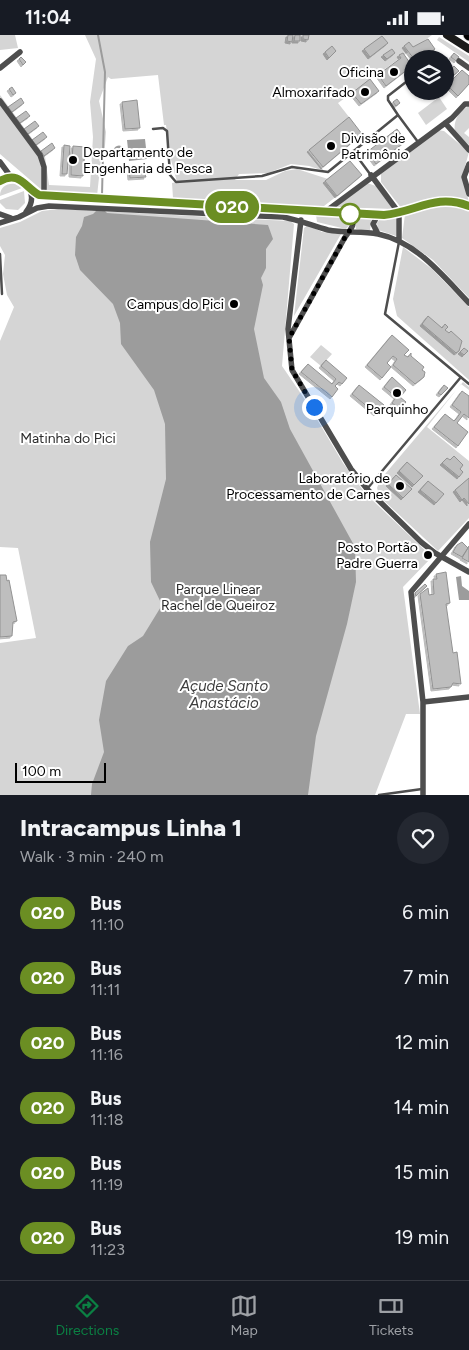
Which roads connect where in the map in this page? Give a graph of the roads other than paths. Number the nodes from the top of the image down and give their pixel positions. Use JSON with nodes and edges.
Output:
{"nodes":[{"id":1,"x":447,"y":35,"type":"edge"},
{"id":2,"x":469,"y":49,"type":"edge"},
{"id":3,"x":20,"y":52,"type":"dead end"},
{"id":4,"x":459,"y":61,"type":"dead end"},
{"id":5,"x":469,"y":67,"type":"edge"},
{"id":6,"x":0,"y":68,"type":"edge"},
{"id":7,"x":404,"y":84,"type":"edge"},
{"id":8,"x":469,"y":96,"type":"edge"},
{"id":9,"x":0,"y":101,"type":"edge"},
{"id":10,"x":467,"y":104,"type":"edge"},
{"id":11,"x":398,"y":115,"type":"junction"},
{"id":12,"x":445,"y":123,"type":"junction"},
{"id":13,"x":153,"y":129,"type":"dead end"},
{"id":14,"x":418,"y":142,"type":"junction"},
{"id":15,"x":469,"y":150,"type":"edge"},
{"id":16,"x":354,"y":151,"type":"junction"},
{"id":17,"x":0,"y":162,"type":"edge"},
{"id":18,"x":469,"y":165,"type":"edge"},
{"id":19,"x":372,"y":175,"type":"junction"},
{"id":20,"x":11,"y":177,"type":"junction"},
{"id":21,"x":0,"y":181,"type":"edge"},
{"id":22,"x":30,"y":188,"type":"junction"},
{"id":23,"x":44,"y":189,"type":"dead end"},
{"id":24,"x":469,"y":194,"type":"edge"},
{"id":25,"x":469,"y":206,"type":"edge"},
{"id":26,"x":324,"y":212,"type":"junction"},
{"id":27,"x":350,"y":213,"type":"junction"},
{"id":28,"x":399,"y":213,"type":"junction"},
{"id":29,"x":0,"y":214,"type":"edge"},
{"id":30,"x":24,"y":214,"type":"junction"},
{"id":31,"x":378,"y":215,"type":"junction"},
{"id":32,"x":13,"y":218,"type":"junction"},
{"id":33,"x":301,"y":220,"type":"junction"},
{"id":34,"x":0,"y":223,"type":"edge"},
{"id":35,"x":348,"y":232,"type":"junction"},
{"id":36,"x":378,"y":234,"type":"junction"},
{"id":37,"x":399,"y":241,"type":"junction"},
{"id":38,"x":0,"y":253,"type":"edge"},
{"id":39,"x":2,"y":294,"type":"dead end"},
{"id":40,"x":469,"y":303,"type":"edge"},
{"id":41,"x":289,"y":338,"type":"junction"},
{"id":42,"x":460,"y":377,"type":"junction"},
{"id":43,"x":469,"y":384,"type":"edge"},
{"id":44,"x":367,"y":489,"type":"junction"},
{"id":45,"x":469,"y":524,"type":"edge"},
{"id":46,"x":440,"y":556,"type":"junction"},
{"id":47,"x":469,"y":571,"type":"edge"},
{"id":48,"x":469,"y":697,"type":"edge"},
{"id":49,"x":423,"y":702,"type":"junction"},
{"id":50,"x":423,"y":792,"type":"edge"},
{"id":51,"x":379,"y":795,"type":"edge"}],
"edges":[{"from":1,"to":2,"type":"main road"},
{"from":3,"to":6,"type":"street"},
{"from":4,"to":5,"type":"street"},
{"from":7,"to":11,"type":"lane"},
{"from":8,"to":10,"type":"street"},
{"from":9,"to":23,"type":"street"},
{"from":10,"to":12,"type":"street"},
{"from":11,"to":14,"type":"lane"},
{"from":11,"to":16,"type":"lane"},
{"from":12,"to":14,"type":"street"},
{"from":12,"to":15,"type":"street"},
{"from":13,"to":16,"type":"lane"},
{"from":14,"to":19,"type":"street"},
{"from":16,"to":19,"type":"lane"},
{"from":17,"to":20,"type":"street"},
{"from":18,"to":24,"type":"street"},
{"from":19,"to":26,"type":"street"},
{"from":19,"to":28,"type":"street"},
{"from":20,"to":21,"type":"street"},
{"from":20,"to":22,"type":"street"},
{"from":22,"to":26,"type":"street"},
{"from":22,"to":30,"type":"street"},
{"from":25,"to":28,"type":"street"},
{"from":26,"to":27,"type":"street"},
{"from":27,"to":31,"type":"street"},
{"from":27,"to":35,"type":"street"},
{"from":28,"to":31,"type":"street"},
{"from":28,"to":37,"type":"street"},
{"from":29,"to":32,"type":"street"},
{"from":30,"to":32,"type":"street"},
{"from":30,"to":33,"type":"street"},
{"from":31,"to":36,"type":"street"},
{"from":32,"to":34,"type":"street"},
{"from":33,"to":35,"type":"street"},
{"from":33,"to":41,"type":"street"},
{"from":35,"to":36,"type":"street"},
{"from":35,"to":41,"type":"street"},
{"from":36,"to":37,"type":"street"},
{"from":37,"to":40,"type":"street"},
{"from":37,"to":42,"type":"lane"},
{"from":38,"to":39,"type":"lane"},
{"from":41,"to":44,"type":"street"},
{"from":42,"to":43,"type":"lane"},
{"from":42,"to":44,"type":"lane"},
{"from":44,"to":46,"type":"street"},
{"from":45,"to":46,"type":"street"},
{"from":46,"to":47,"type":"street"},
{"from":46,"to":49,"type":"street"},
{"from":48,"to":49,"type":"street"},
{"from":49,"to":50,"type":"street"},
{"from":50,"to":51,"type":"lane"}]}
